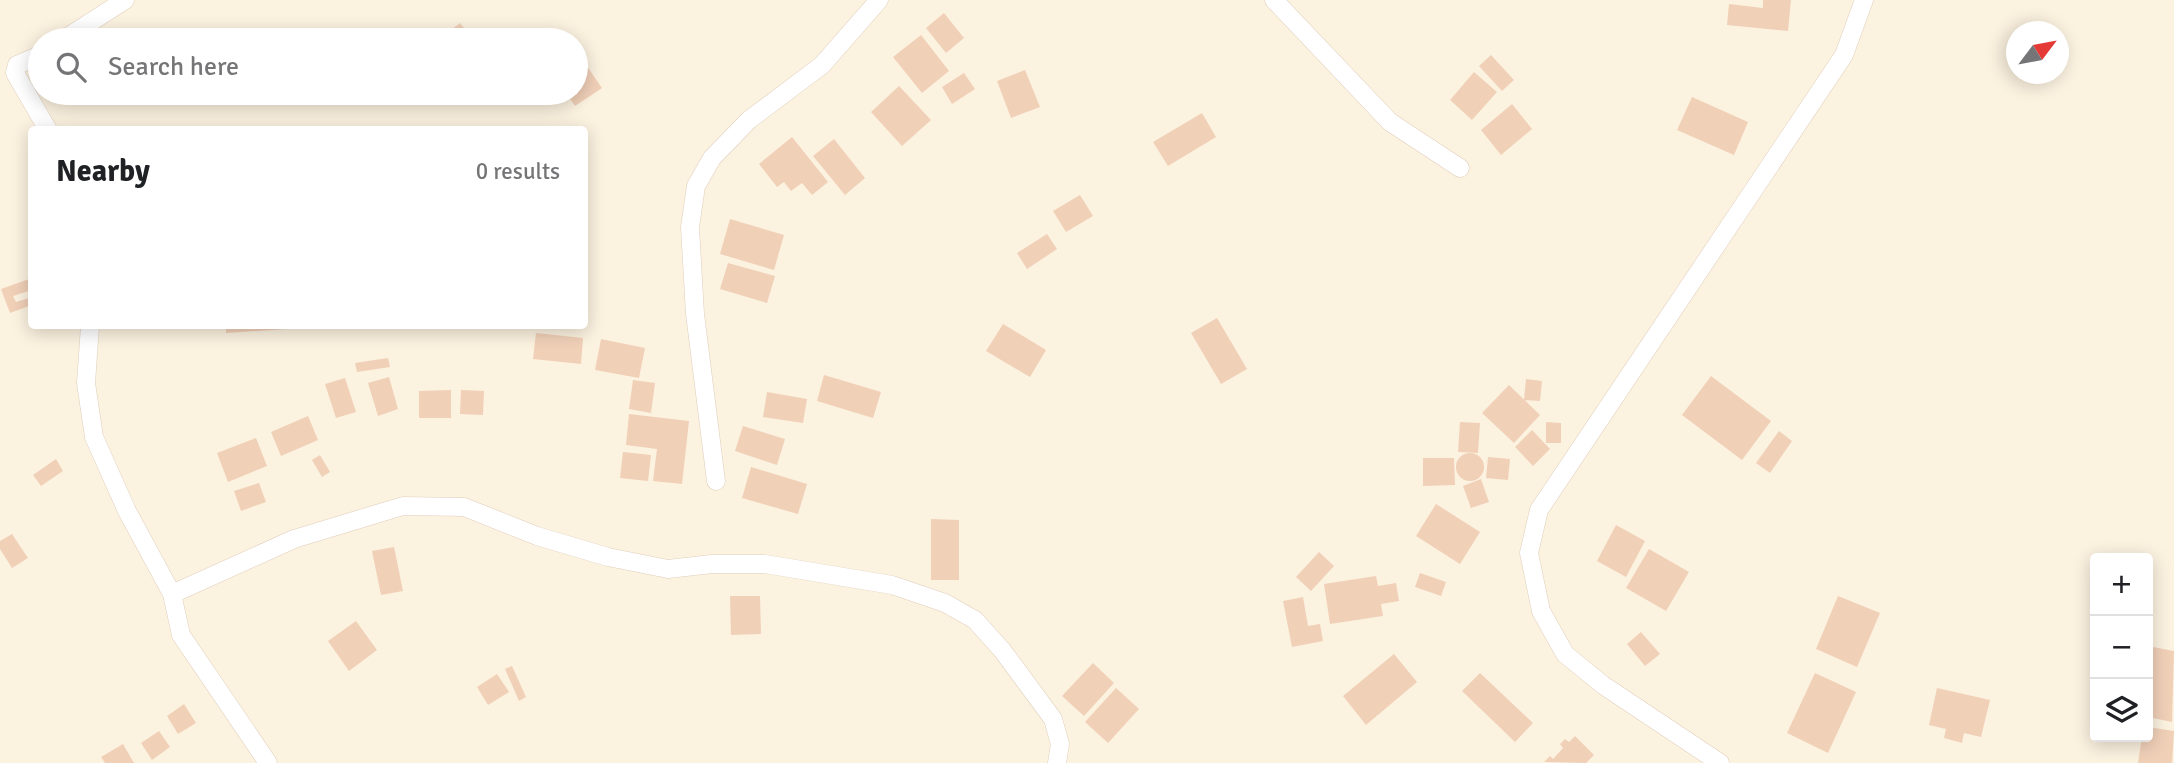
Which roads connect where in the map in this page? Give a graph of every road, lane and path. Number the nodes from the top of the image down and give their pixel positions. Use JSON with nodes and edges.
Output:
{"nodes":[{"id":1,"x":125,"y":0,"type":"edge"},
{"id":2,"x":879,"y":0,"type":"edge"},
{"id":3,"x":1274,"y":0,"type":"edge"},
{"id":4,"x":1864,"y":0,"type":"edge"},
{"id":5,"x":96,"y":7,"type":"edge"},
{"id":6,"x":75,"y":28,"type":"edge"},
{"id":7,"x":28,"y":60,"type":"edge"},
{"id":8,"x":28,"y":95,"type":"edge"},
{"id":9,"x":34,"y":105,"type":"edge"},
{"id":10,"x":46,"y":126,"type":"edge"},
{"id":11,"x":1460,"y":168,"type":"dead end"},
{"id":12,"x":90,"y":329,"type":"edge"},
{"id":13,"x":716,"y":481,"type":"dead end"},
{"id":14,"x":172,"y":594,"type":"junction"},
{"id":15,"x":268,"y":763,"type":"edge"},
{"id":16,"x":1058,"y":763,"type":"edge"},
{"id":17,"x":1720,"y":763,"type":"edge"}],
"edges":[{"from":1,"to":5,"type":"street"},
{"from":2,"to":13,"type":"street"},
{"from":3,"to":11,"type":"street"},
{"from":4,"to":17,"type":"street"},
{"from":5,"to":6,"type":"street"},
{"from":7,"to":8,"type":"street"},
{"from":9,"to":10,"type":"street"},
{"from":12,"to":14,"type":"street"},
{"from":14,"to":15,"type":"street"},
{"from":14,"to":16,"type":"street"}]}
